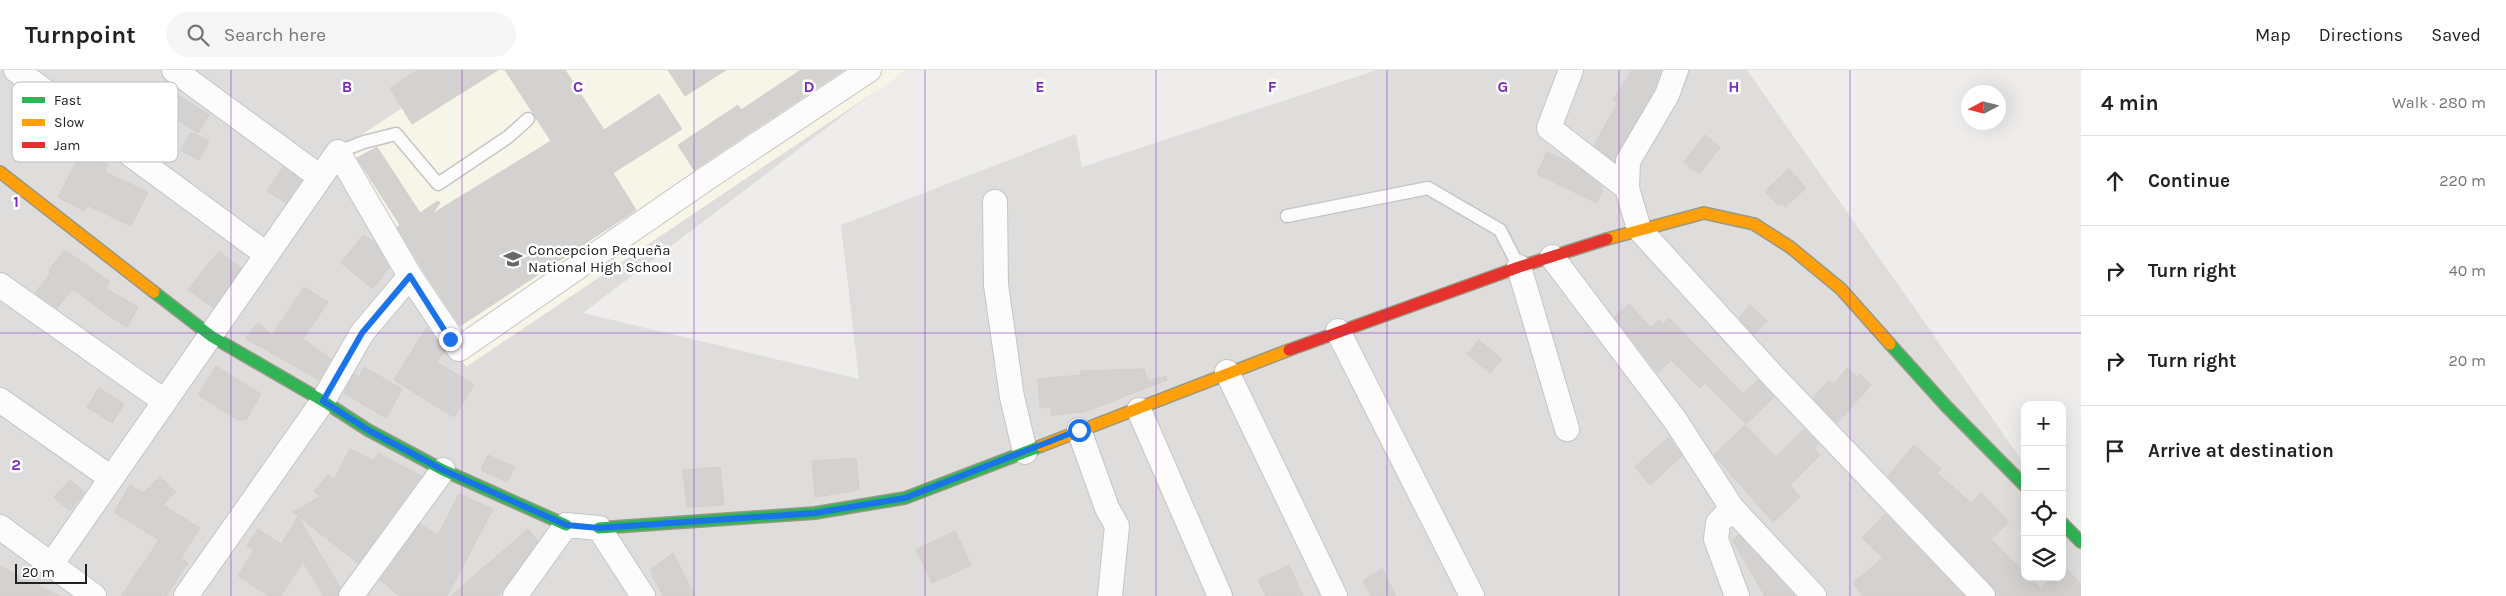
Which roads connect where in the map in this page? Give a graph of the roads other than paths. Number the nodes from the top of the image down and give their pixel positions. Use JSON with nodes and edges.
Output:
{"nodes":[{"id":1,"x":16,"y":70,"type":"edge"},
{"id":2,"x":174,"y":70,"type":"edge"},
{"id":3,"x":869,"y":70,"type":"edge"},
{"id":4,"x":1571,"y":70,"type":"edge"},
{"id":5,"x":1676,"y":70,"type":"edge"},
{"id":6,"x":32,"y":82,"type":"edge"},
{"id":7,"x":528,"y":119,"type":"dead end"},
{"id":8,"x":338,"y":152,"type":"junction"},
{"id":9,"x":141,"y":162,"type":"edge"},
{"id":10,"x":0,"y":172,"type":"edge"},
{"id":11,"x":320,"y":177,"type":"junction"},
{"id":12,"x":1627,"y":188,"type":"junction"},
{"id":13,"x":995,"y":202,"type":"dead end"},
{"id":14,"x":1287,"y":216,"type":"dead end"},
{"id":15,"x":1639,"y":229,"type":"junction"},
{"id":16,"x":266,"y":254,"type":"junction"},
{"id":17,"x":1552,"y":257,"type":"junction"},
{"id":18,"x":1520,"y":267,"type":"junction"},
{"id":19,"x":410,"y":276,"type":"junction"},
{"id":20,"x":0,"y":285,"type":"edge"},
{"id":21,"x":1338,"y":331,"type":"junction"},
{"id":22,"x":211,"y":336,"type":"junction"},
{"id":23,"x":1227,"y":372,"type":"junction"},
{"id":24,"x":0,"y":400,"type":"edge"},
{"id":25,"x":323,"y":401,"type":"junction"},
{"id":26,"x":164,"y":402,"type":"junction"},
{"id":27,"x":1139,"y":410,"type":"junction"},
{"id":28,"x":1079,"y":430,"type":"junction"},
{"id":29,"x":1567,"y":430,"type":"dead end"},
{"id":30,"x":1025,"y":452,"type":"junction"},
{"id":31,"x":443,"y":470,"type":"junction"},
{"id":32,"x":111,"y":478,"type":"junction"},
{"id":33,"x":2021,"y":482,"type":"edge"},
{"id":34,"x":1732,"y":508,"type":"junction"},
{"id":35,"x":566,"y":525,"type":"junction"},
{"id":36,"x":0,"y":527,"type":"edge"},
{"id":37,"x":2066,"y":527,"type":"edge"},
{"id":38,"x":599,"y":528,"type":"junction"},
{"id":39,"x":2081,"y":542,"type":"edge"},
{"id":40,"x":50,"y":565,"type":"junction"},
{"id":41,"x":94,"y":596,"type":"edge"},
{"id":42,"x":186,"y":596,"type":"edge"},
{"id":43,"x":351,"y":596,"type":"edge"},
{"id":44,"x":515,"y":596,"type":"edge"},
{"id":45,"x":644,"y":596,"type":"edge"},
{"id":46,"x":1110,"y":596,"type":"edge"},
{"id":47,"x":1220,"y":596,"type":"edge"},
{"id":48,"x":1335,"y":596,"type":"edge"},
{"id":49,"x":1472,"y":596,"type":"edge"},
{"id":50,"x":1737,"y":596,"type":"edge"},
{"id":51,"x":1814,"y":596,"type":"edge"},
{"id":52,"x":1983,"y":596,"type":"edge"}],
"edges":[{"from":1,"to":6,"type":"street"},
{"from":2,"to":11,"type":"street"},
{"from":3,"to":19,"type":"street"},
{"from":4,"to":12,"type":"street"},
{"from":5,"to":12,"type":"street"},
{"from":7,"to":8,"type":"lane"},
{"from":8,"to":11,"type":"street"},
{"from":8,"to":19,"type":"street"},
{"from":9,"to":16,"type":"street"},
{"from":10,"to":22,"type":"street"},
{"from":11,"to":16,"type":"street"},
{"from":12,"to":15,"type":"street"},
{"from":13,"to":30,"type":"street"},
{"from":14,"to":18,"type":"lane"},
{"from":15,"to":17,"type":"street"},
{"from":15,"to":33,"type":"street"},
{"from":15,"to":52,"type":"street"},
{"from":16,"to":22,"type":"street"},
{"from":17,"to":18,"type":"street"},
{"from":17,"to":34,"type":"street"},
{"from":18,"to":21,"type":"street"},
{"from":18,"to":29,"type":"street"},
{"from":19,"to":25,"type":"street"},
{"from":20,"to":26,"type":"street"},
{"from":21,"to":23,"type":"street"},
{"from":21,"to":49,"type":"street"},
{"from":22,"to":25,"type":"street"},
{"from":22,"to":26,"type":"street"},
{"from":23,"to":27,"type":"street"},
{"from":23,"to":48,"type":"street"},
{"from":24,"to":32,"type":"street"},
{"from":25,"to":31,"type":"street"},
{"from":25,"to":42,"type":"street"},
{"from":26,"to":32,"type":"street"},
{"from":27,"to":28,"type":"street"},
{"from":27,"to":47,"type":"street"},
{"from":28,"to":30,"type":"street"},
{"from":28,"to":46,"type":"street"},
{"from":30,"to":38,"type":"street"},
{"from":31,"to":35,"type":"street"},
{"from":31,"to":43,"type":"street"},
{"from":32,"to":40,"type":"street"},
{"from":34,"to":50,"type":"street"},
{"from":34,"to":51,"type":"street"},
{"from":35,"to":38,"type":"street"},
{"from":35,"to":44,"type":"street"},
{"from":36,"to":40,"type":"street"},
{"from":37,"to":39,"type":"street"},
{"from":38,"to":45,"type":"street"},
{"from":40,"to":41,"type":"street"}]}
